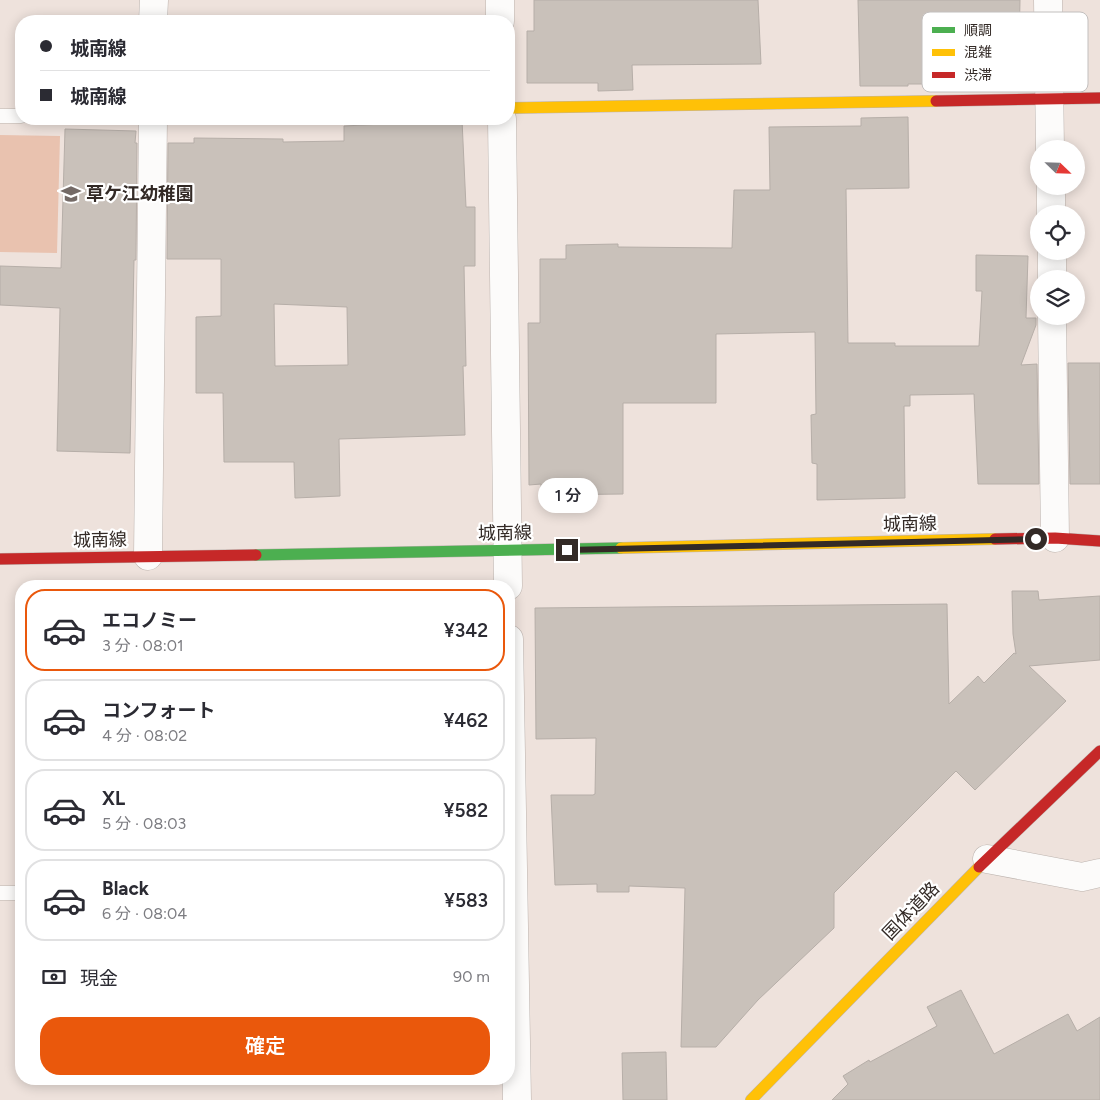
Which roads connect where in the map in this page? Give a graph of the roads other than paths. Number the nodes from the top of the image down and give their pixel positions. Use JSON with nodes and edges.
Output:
{"nodes":[{"id":1,"x":154,"y":0,"type":"edge"},
{"id":2,"x":500,"y":0,"type":"edge"},
{"id":3,"x":153,"y":15,"type":"edge"},
{"id":4,"x":500,"y":15,"type":"edge"},
{"id":5,"x":1050,"y":92,"type":"edge"},
{"id":6,"x":1100,"y":98,"type":"edge"},
{"id":7,"x":1050,"y":99,"type":"junction"},
{"id":8,"x":515,"y":108,"type":"edge"},
{"id":9,"x":0,"y":116,"type":"edge"},
{"id":10,"x":15,"y":116,"type":"edge"},
{"id":11,"x":153,"y":125,"type":"edge"},
{"id":12,"x":502,"y":125,"type":"edge"},
{"id":13,"x":1050,"y":140,"type":"edge"},
{"id":14,"x":1052,"y":325,"type":"edge"},
{"id":15,"x":1055,"y":538,"type":"junction"},
{"id":16,"x":1100,"y":540,"type":"edge"},
{"id":17,"x":508,"y":551,"type":"junction"},
{"id":18,"x":148,"y":556,"type":"junction"},
{"id":19,"x":0,"y":559,"type":"edge"},
{"id":20,"x":508,"y":580,"type":"edge"},
{"id":21,"x":1100,"y":751,"type":"edge"},
{"id":22,"x":987,"y":859,"type":"junction"},
{"id":23,"x":1100,"y":873,"type":"edge"},
{"id":24,"x":0,"y":893,"type":"edge"},
{"id":25,"x":15,"y":893,"type":"edge"},
{"id":26,"x":515,"y":1033,"type":"edge"},
{"id":27,"x":517,"y":1100,"type":"edge"},
{"id":28,"x":751,"y":1100,"type":"edge"}],
"edges":[{"from":1,"to":3,"type":"street"},
{"from":2,"to":4,"type":"street"},
{"from":5,"to":7,"type":"street"},
{"from":6,"to":7,"type":"street"},
{"from":7,"to":8,"type":"street"},
{"from":7,"to":13,"type":"street"},
{"from":9,"to":10,"type":"lane"},
{"from":11,"to":18,"type":"street"},
{"from":12,"to":17,"type":"street"},
{"from":14,"to":15,"type":"street"},
{"from":15,"to":16,"type":"street","name":"城南線"},
{"from":15,"to":17,"type":"street","name":"城南線"},
{"from":17,"to":18,"type":"street","name":"城南線"},
{"from":17,"to":20,"type":"street"},
{"from":18,"to":19,"type":"street","name":"城南線"},
{"from":21,"to":22,"type":"street","name":"国体道路"},
{"from":22,"to":23,"type":"street"},
{"from":22,"to":28,"type":"street","name":"国体道路"},
{"from":24,"to":25,"type":"lane"},
{"from":26,"to":27,"type":"street"}]}
